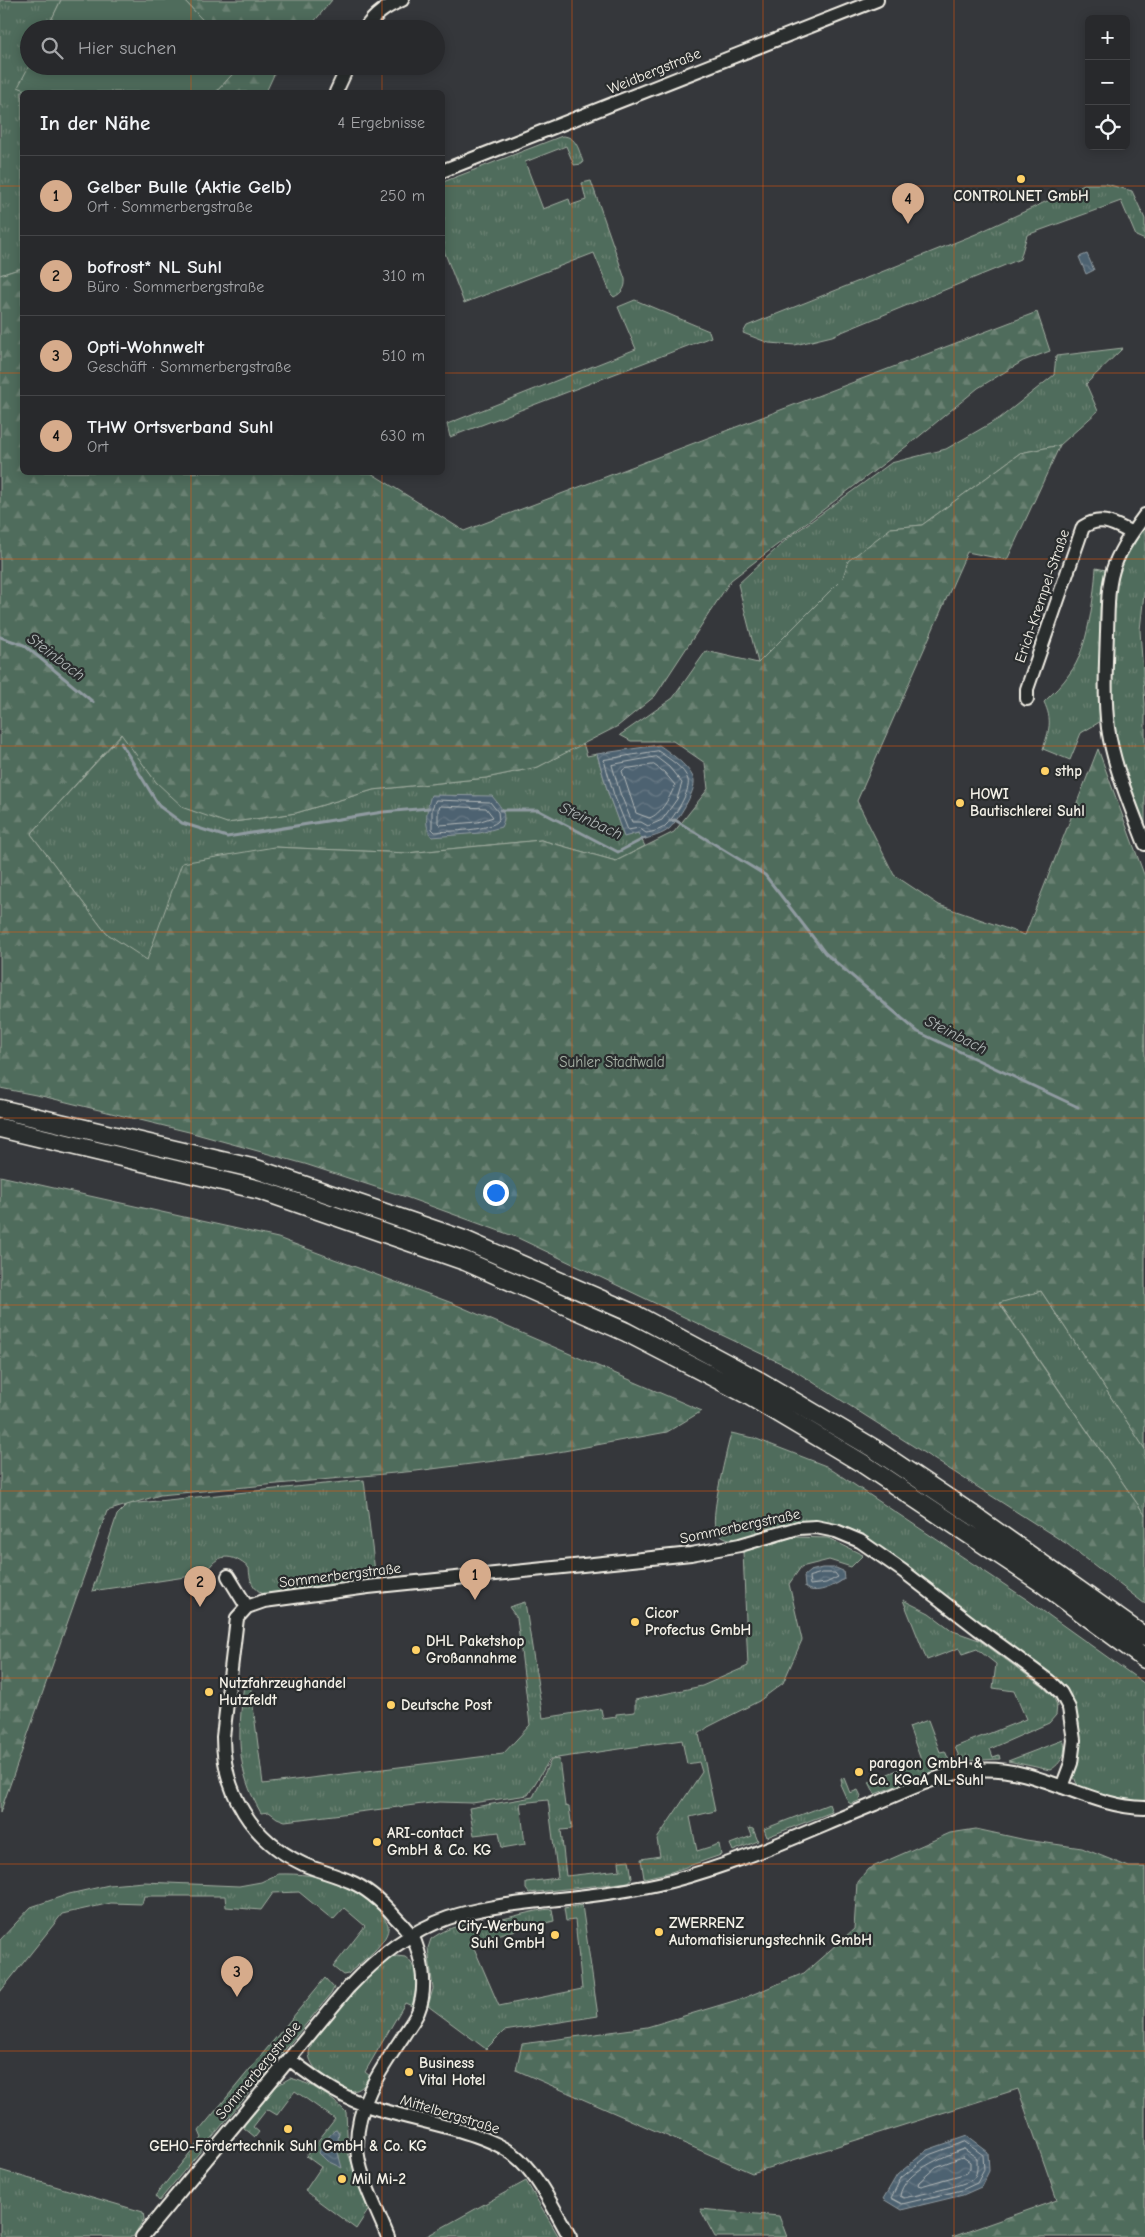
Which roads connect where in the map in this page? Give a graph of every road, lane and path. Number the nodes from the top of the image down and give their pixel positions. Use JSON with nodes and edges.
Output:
{"nodes":[{"id":1,"x":402,"y":0,"type":"edge"},
{"id":2,"x":877,"y":0,"type":"edge"},
{"id":3,"x":371,"y":20,"type":"edge"},
{"id":4,"x":344,"y":75,"type":"edge"},
{"id":5,"x":337,"y":90,"type":"edge"},
{"id":6,"x":445,"y":170,"type":"edge"},
{"id":7,"x":1145,"y":515,"type":"edge"},
{"id":8,"x":1132,"y":533,"type":"junction"},
{"id":9,"x":1027,"y":699,"type":"dead end"},
{"id":10,"x":1145,"y":844,"type":"edge"},
{"id":11,"x":0,"y":1109,"type":"edge"},
{"id":12,"x":0,"y":1128,"type":"edge"},
{"id":13,"x":228,"y":1576,"type":"dead end"},
{"id":14,"x":247,"y":1607,"type":"junction"},
{"id":15,"x":1145,"y":1637,"type":"edge"},
{"id":16,"x":1145,"y":1659,"type":"edge"},
{"id":17,"x":1062,"y":1787,"type":"junction"},
{"id":18,"x":1145,"y":1808,"type":"edge"},
{"id":19,"x":411,"y":1935,"type":"junction"},
{"id":20,"x":288,"y":2059,"type":"junction"},
{"id":21,"x":364,"y":2105,"type":"junction"},
{"id":22,"x":142,"y":2237,"type":"edge"},
{"id":23,"x":388,"y":2237,"type":"edge"},
{"id":24,"x":570,"y":2237,"type":"edge"}],
"edges":[{"from":1,"to":3,"type":"street"},
{"from":2,"to":6,"type":"street","name":"Weidbergstraße"},
{"from":4,"to":5,"type":"street"},
{"from":7,"to":8,"type":"street"},
{"from":8,"to":9,"type":"street","name":"Erich-Krempel-Straße"},
{"from":8,"to":10,"type":"street"},
{"from":11,"to":15,"type":"highway"},
{"from":12,"to":16,"type":"highway"},
{"from":13,"to":14,"type":"street"},
{"from":14,"to":17,"type":"street","name":"Sommerbergstraße"},
{"from":14,"to":19,"type":"street"},
{"from":17,"to":18,"type":"street","name":"Sommerbergstraße"},
{"from":17,"to":19,"type":"street","name":"Sommerbergstraße"},
{"from":19,"to":20,"type":"street","name":"Sommerbergstraße"},
{"from":19,"to":21,"type":"street"},
{"from":20,"to":21,"type":"street","name":"Mittelbergstraße"},
{"from":20,"to":22,"type":"street","name":"Sommerbergstraße"},
{"from":21,"to":23,"type":"street"},
{"from":21,"to":24,"type":"street","name":"Mittelbergstraße"}]}
